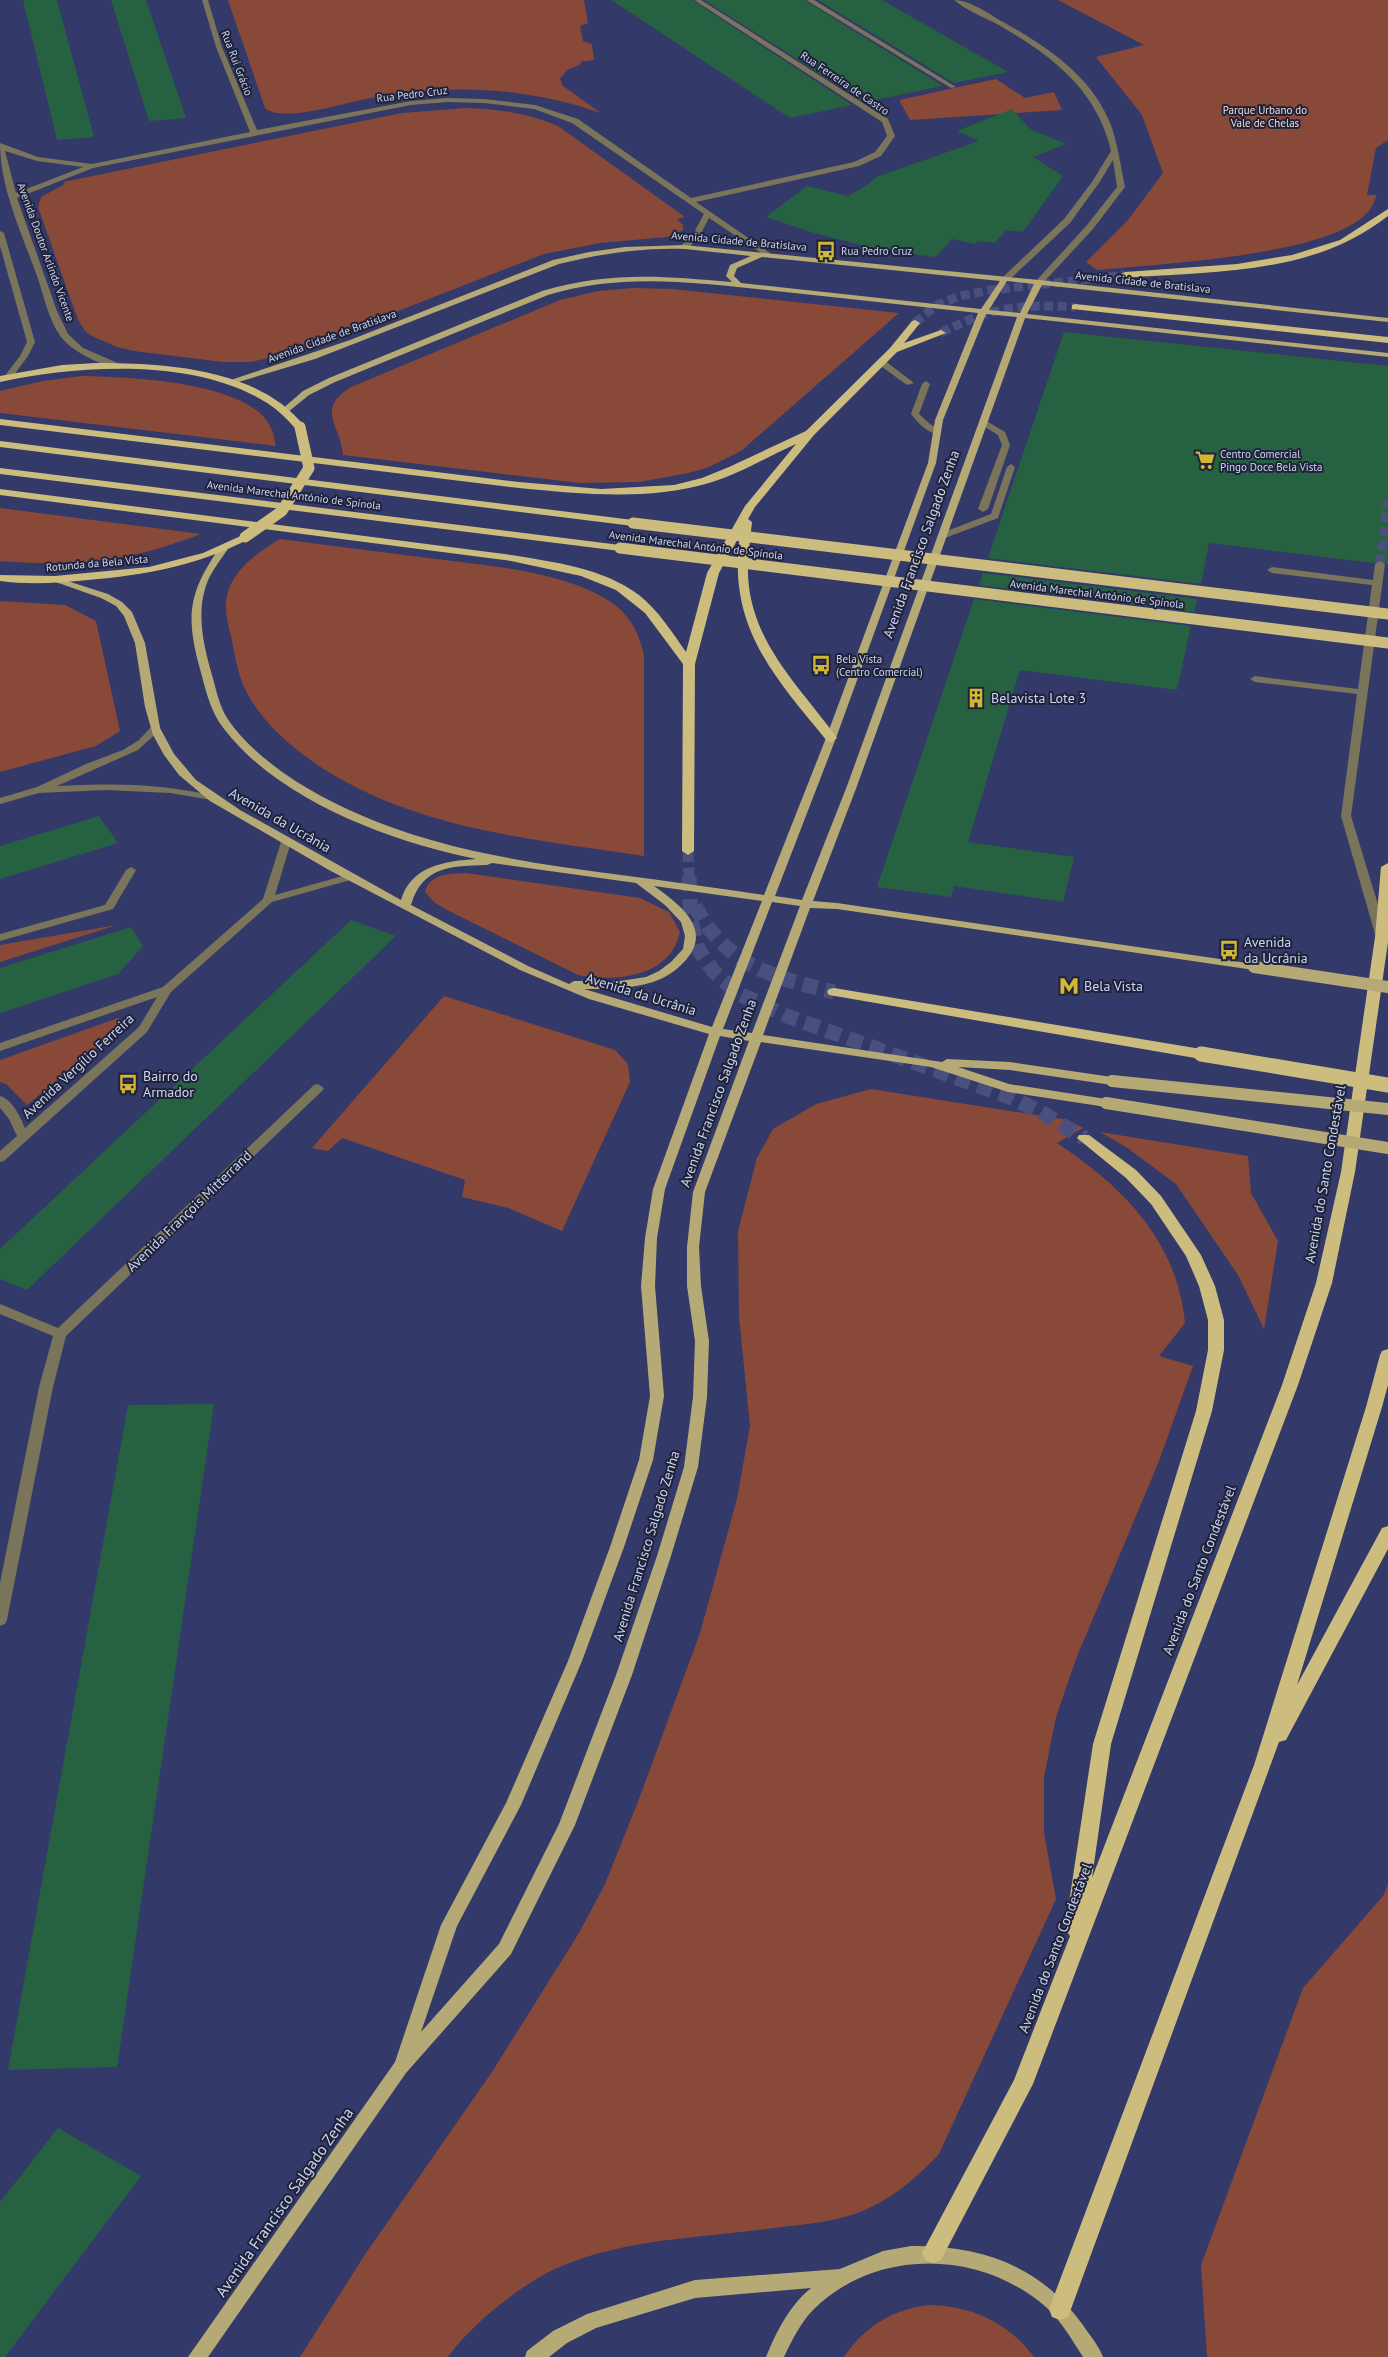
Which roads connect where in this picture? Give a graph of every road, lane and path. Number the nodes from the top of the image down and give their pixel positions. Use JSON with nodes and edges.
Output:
{"nodes":[{"id":1,"x":205,"y":0,"type":"edge"},
{"id":2,"x":697,"y":0,"type":"edge"},
{"id":3,"x":809,"y":0,"type":"edge"},
{"id":4,"x":957,"y":0,"type":"edge"},
{"id":5,"x":953,"y":87,"type":"dead end"},
{"id":6,"x":254,"y":132,"type":"junction"},
{"id":7,"x":0,"y":146,"type":"edge"},
{"id":8,"x":1114,"y":151,"type":"junction"},
{"id":9,"x":92,"y":166,"type":"junction"},
{"id":10,"x":12,"y":197,"type":"junction"},
{"id":11,"x":689,"y":201,"type":"junction"},
{"id":12,"x":1388,"y":212,"type":"edge"},
{"id":13,"x":708,"y":215,"type":"junction"},
{"id":14,"x":0,"y":233,"type":"edge"},
{"id":15,"x":684,"y":247,"type":"junction"},
{"id":16,"x":767,"y":255,"type":"junction"},
{"id":17,"x":1125,"y":275,"type":"tunnel mouth"},
{"id":18,"x":1005,"y":279,"type":"junction"},
{"id":19,"x":1039,"y":282,"type":"junction"},
{"id":20,"x":739,"y":286,"type":"junction"},
{"id":21,"x":1076,"y":307,"type":"tunnel mouth"},
{"id":22,"x":983,"y":312,"type":"junction"},
{"id":23,"x":1116,"y":312,"type":"junction"},
{"id":24,"x":1022,"y":316,"type":"junction"},
{"id":25,"x":1388,"y":320,"type":"edge"},
{"id":26,"x":915,"y":323,"type":"tunnel mouth"},
{"id":27,"x":1388,"y":330,"type":"edge"},
{"id":28,"x":941,"y":333,"type":"tunnel mouth"},
{"id":29,"x":1388,"y":340,"type":"edge"},
{"id":30,"x":894,"y":350,"type":"junction"},
{"id":31,"x":1388,"y":355,"type":"edge"},
{"id":32,"x":881,"y":362,"type":"junction"},
{"id":33,"x":117,"y":366,"type":"junction"},
{"id":34,"x":4,"y":378,"type":"edge"},
{"id":35,"x":229,"y":382,"type":"junction"},
{"id":36,"x":910,"y":383,"type":"dead end"},
{"id":37,"x":926,"y":384,"type":"dead end"},
{"id":38,"x":285,"y":410,"type":"junction"},
{"id":39,"x":0,"y":422,"type":"edge"},
{"id":40,"x":983,"y":422,"type":"junction"},
{"id":41,"x":938,"y":432,"type":"junction"},
{"id":42,"x":810,"y":433,"type":"junction"},
{"id":43,"x":0,"y":444,"type":"edge"},
{"id":44,"x":1011,"y":467,"type":"dead end"},
{"id":45,"x":0,"y":471,"type":"edge"},
{"id":46,"x":0,"y":492,"type":"edge"},
{"id":47,"x":750,"y":506,"type":"junction"},
{"id":48,"x":983,"y":509,"type":"dead end"},
{"id":49,"x":942,"y":536,"type":"junction"},
{"id":50,"x":223,"y":549,"type":"junction"},
{"id":51,"x":1380,"y":564,"type":"tunnel mouth"},
{"id":52,"x":1272,"y":570,"type":"dead end"},
{"id":53,"x":0,"y":578,"type":"edge"},
{"id":54,"x":55,"y":580,"type":"junction"},
{"id":55,"x":1377,"y":583,"type":"junction"},
{"id":56,"x":1388,"y":614,"type":"edge"},
{"id":57,"x":1388,"y":643,"type":"edge"},
{"id":58,"x":689,"y":664,"type":"junction"},
{"id":59,"x":1255,"y":679,"type":"dead end"},
{"id":60,"x":1362,"y":692,"type":"junction"},
{"id":61,"x":156,"y":728,"type":"junction"},
{"id":62,"x":831,"y":738,"type":"junction"},
{"id":63,"x":39,"y":790,"type":"junction"},
{"id":64,"x":214,"y":799,"type":"junction"},
{"id":65,"x":0,"y":801,"type":"edge"},
{"id":66,"x":286,"y":842,"type":"junction"},
{"id":67,"x":688,"y":851,"type":"tunnel mouth"},
{"id":68,"x":505,"y":862,"type":"junction"},
{"id":69,"x":1388,"y":867,"type":"edge"},
{"id":70,"x":131,"y":870,"type":"dead end"},
{"id":71,"x":350,"y":877,"type":"junction"},
{"id":72,"x":638,"y":880,"type":"junction"},
{"id":73,"x":768,"y":899,"type":"junction"},
{"id":74,"x":268,"y":900,"type":"junction"},
{"id":75,"x":806,"y":904,"type":"junction"},
{"id":76,"x":405,"y":906,"type":"junction"},
{"id":77,"x":1382,"y":937,"type":"junction"},
{"id":78,"x":0,"y":938,"type":"edge"},
{"id":79,"x":562,"y":985,"type":"junction"},
{"id":80,"x":1388,"y":986,"type":"edge"},
{"id":81,"x":167,"y":990,"type":"junction"},
{"id":82,"x":834,"y":992,"type":"tunnel mouth"},
{"id":83,"x":716,"y":1032,"type":"junction"},
{"id":84,"x":756,"y":1039,"type":"junction"},
{"id":85,"x":0,"y":1047,"type":"edge"},
{"id":86,"x":932,"y":1063,"type":"junction"},
{"id":87,"x":1388,"y":1085,"type":"edge"},
{"id":88,"x":318,"y":1088,"type":"dead end"},
{"id":89,"x":0,"y":1100,"type":"edge"},
{"id":90,"x":1388,"y":1109,"type":"edge"},
{"id":91,"x":23,"y":1137,"type":"junction"},
{"id":92,"x":1084,"y":1138,"type":"tunnel mouth"},
{"id":93,"x":1388,"y":1148,"type":"edge"},
{"id":94,"x":0,"y":1158,"type":"edge"},
{"id":95,"x":0,"y":1309,"type":"edge"},
{"id":96,"x":60,"y":1334,"type":"junction"},
{"id":97,"x":1388,"y":1355,"type":"edge"},
{"id":98,"x":1388,"y":1533,"type":"edge"},
{"id":99,"x":0,"y":1620,"type":"edge"},
{"id":100,"x":1263,"y":1765,"type":"junction"},
{"id":101,"x":1071,"y":1958,"type":"junction"},
{"id":102,"x":400,"y":2068,"type":"junction"},
{"id":103,"x":933,"y":2253,"type":"junction"},
{"id":104,"x":839,"y":2278,"type":"junction"},
{"id":105,"x":1060,"y":2309,"type":"junction"},
{"id":106,"x":198,"y":2357,"type":"edge"},
{"id":107,"x":534,"y":2357,"type":"edge"},
{"id":108,"x":775,"y":2357,"type":"edge"},
{"id":109,"x":1094,"y":2357,"type":"edge"}],
"edges":[{"from":1,"to":6,"type":"street","name":"Rua Rui Grácio"},
{"from":2,"to":11,"type":"street","name":"Rua Ferreira de Castro"},
{"from":3,"to":5,"type":"street"},
{"from":4,"to":8,"type":"street"},
{"from":6,"to":9,"type":"street","name":"Rua Pedro Cruz"},
{"from":6,"to":11,"type":"street","name":"Rua Pedro Cruz"},
{"from":7,"to":9,"type":"street","name":"Rua Pedro Cruz"},
{"from":7,"to":10,"type":"street","name":"Avenida Doutor Arlindo Vicente"},
{"from":8,"to":18,"type":"street"},
{"from":8,"to":19,"type":"street"},
{"from":9,"to":10,"type":"street","name":"Rua Pedro Cruz"},
{"from":10,"to":33,"type":"street","name":"Avenida Doutor Arlindo Vicente"},
{"from":11,"to":13,"type":"street","name":"Rua Pedro Cruz"},
{"from":12,"to":17,"type":"highway"},
{"from":13,"to":15,"type":"street"},
{"from":13,"to":16,"type":"street","name":"Rua Pedro Cruz"},
{"from":14,"to":34,"type":"street"},
{"from":15,"to":16,"type":"main road","name":"Avenida Cidade de Bratislava"},
{"from":15,"to":35,"type":"main road","name":"Avenida Cidade de Bratislava"},
{"from":16,"to":18,"type":"main road","name":"Avenida Cidade de Bratislava"},
{"from":16,"to":20,"type":"main road"},
{"from":18,"to":19,"type":"main road","name":"Avenida Cidade de Bratislava"},
{"from":18,"to":22,"type":"main road","name":"Avenida Francisco Salgado Zenha"},
{"from":19,"to":24,"type":"main road","name":"Avenida Francisco Salgado Zenha"},
{"from":19,"to":25,"type":"main road","name":"Avenida Cidade de Bratislava"},
{"from":20,"to":22,"type":"main road"},
{"from":20,"to":38,"type":"main road"},
{"from":21,"to":23,"type":"highway"},
{"from":22,"to":24,"type":"main road"},
{"from":22,"to":41,"type":"main road","name":"Avenida Francisco Salgado Zenha"},
{"from":23,"to":27,"type":"highway"},
{"from":23,"to":29,"type":"highway"},
{"from":24,"to":31,"type":"main road"},
{"from":24,"to":40,"type":"main road","name":"Avenida Francisco Salgado Zenha"},
{"from":26,"to":30,"type":"highway"},
{"from":28,"to":30,"type":"highway"},
{"from":30,"to":32,"type":"highway"},
{"from":32,"to":36,"type":"street"},
{"from":32,"to":42,"type":"highway"},
{"from":33,"to":34,"type":"highway","name":"Rotunda da Bela Vista"},
{"from":33,"to":35,"type":"highway","name":"Rotunda da Bela Vista"},
{"from":35,"to":38,"type":"highway","name":"Rotunda da Bela Vista"},
{"from":37,"to":41,"type":"street"},
{"from":38,"to":50,"type":"highway","name":"Rotunda da Bela Vista","bridge":true},
{"from":39,"to":42,"type":"highway"},
{"from":40,"to":48,"type":"street"},
{"from":40,"to":49,"type":"main road","name":"Avenida Francisco Salgado Zenha"},
{"from":41,"to":62,"type":"main road","name":"Avenida Francisco Salgado Zenha"},
{"from":42,"to":47,"type":"highway"},
{"from":43,"to":56,"type":"highway","name":"Avenida Marechal António de Spínola","bridge":true},
{"from":44,"to":49,"type":"street"},
{"from":45,"to":57,"type":"highway","name":"Avenida Marechal António de Spínola","bridge":true},
{"from":46,"to":58,"type":"highway"},
{"from":47,"to":58,"type":"highway"},
{"from":47,"to":62,"type":"highway"},
{"from":49,"to":75,"type":"main road","name":"Avenida Francisco Salgado Zenha"},
{"from":50,"to":54,"type":"highway","name":"Rotunda da Bela Vista"},
{"from":50,"to":68,"type":"main road"},
{"from":51,"to":55,"type":"street"},
{"from":52,"to":55,"type":"street"},
{"from":53,"to":54,"type":"highway","name":"Rotunda da Bela Vista"},
{"from":54,"to":61,"type":"main road","name":"Avenida da Ucrânia"},
{"from":55,"to":60,"type":"street"},
{"from":58,"to":67,"type":"highway"},
{"from":59,"to":60,"type":"street"},
{"from":60,"to":77,"type":"street"},
{"from":61,"to":63,"type":"street"},
{"from":61,"to":64,"type":"main road","name":"Avenida da Ucrânia"},
{"from":62,"to":73,"type":"main road","name":"Avenida Francisco Salgado Zenha"},
{"from":63,"to":64,"type":"street"},
{"from":63,"to":65,"type":"street"},
{"from":64,"to":66,"type":"main road","name":"Avenida da Ucrânia"},
{"from":66,"to":71,"type":"main road","name":"Avenida da Ucrânia"},
{"from":66,"to":74,"type":"street"},
{"from":68,"to":72,"type":"main road"},
{"from":68,"to":76,"type":"main road"},
{"from":69,"to":77,"type":"highway","name":"Avenida do Santo Condestável"},
{"from":70,"to":78,"type":"street"},
{"from":71,"to":74,"type":"street","name":"Avenida Vergílio Ferreira"},
{"from":71,"to":76,"type":"main road","name":"Avenida da Ucrânia"},
{"from":72,"to":73,"type":"main road"},
{"from":72,"to":79,"type":"main road"},
{"from":73,"to":75,"type":"main road"},
{"from":73,"to":83,"type":"main road","name":"Avenida Francisco Salgado Zenha"},
{"from":74,"to":81,"type":"street","name":"Avenida Vergílio Ferreira"},
{"from":75,"to":80,"type":"main road","bridge":true},
{"from":75,"to":84,"type":"main road","name":"Avenida Francisco Salgado Zenha"},
{"from":76,"to":79,"type":"main road","name":"Avenida da Ucrânia"},
{"from":77,"to":101,"type":"highway","name":"Avenida do Santo Condestável"},
{"from":79,"to":83,"type":"main road","name":"Avenida da Ucrânia"},
{"from":81,"to":85,"type":"street","name":"Avenida Vergílio Ferreira"},
{"from":81,"to":91,"type":"street","name":"Avenida Vergílio Ferreira"},
{"from":82,"to":87,"type":"highway","bridge":true},
{"from":83,"to":84,"type":"main road","name":"Avenida da Ucrânia"},
{"from":83,"to":102,"type":"main road","name":"Avenida Francisco Salgado Zenha"},
{"from":84,"to":86,"type":"main road","name":"Avenida da Ucrânia"},
{"from":84,"to":102,"type":"main road","name":"Avenida Francisco Salgado Zenha"},
{"from":86,"to":90,"type":"main road","bridge":true},
{"from":86,"to":93,"type":"main road","name":"Avenida da Ucrânia","bridge":true},
{"from":88,"to":96,"type":"street","name":"Avenida François Mitterrand"},
{"from":89,"to":91,"type":"street","name":"Avenida Vergílio Ferreira"},
{"from":91,"to":94,"type":"street","name":"Avenida Vergílio Ferreira"},
{"from":92,"to":101,"type":"highway"},
{"from":95,"to":96,"type":"street"},
{"from":96,"to":99,"type":"street"},
{"from":97,"to":100,"type":"highway"},
{"from":98,"to":100,"type":"highway"},
{"from":100,"to":105,"type":"highway"},
{"from":101,"to":103,"type":"highway","name":"Avenida do Santo Condestável"},
{"from":102,"to":106,"type":"main road","name":"Avenida Francisco Salgado Zenha"},
{"from":103,"to":104,"type":"main road"},
{"from":103,"to":105,"type":"main road"},
{"from":104,"to":107,"type":"main road"},
{"from":104,"to":108,"type":"main road"},
{"from":105,"to":109,"type":"main road"}]}
